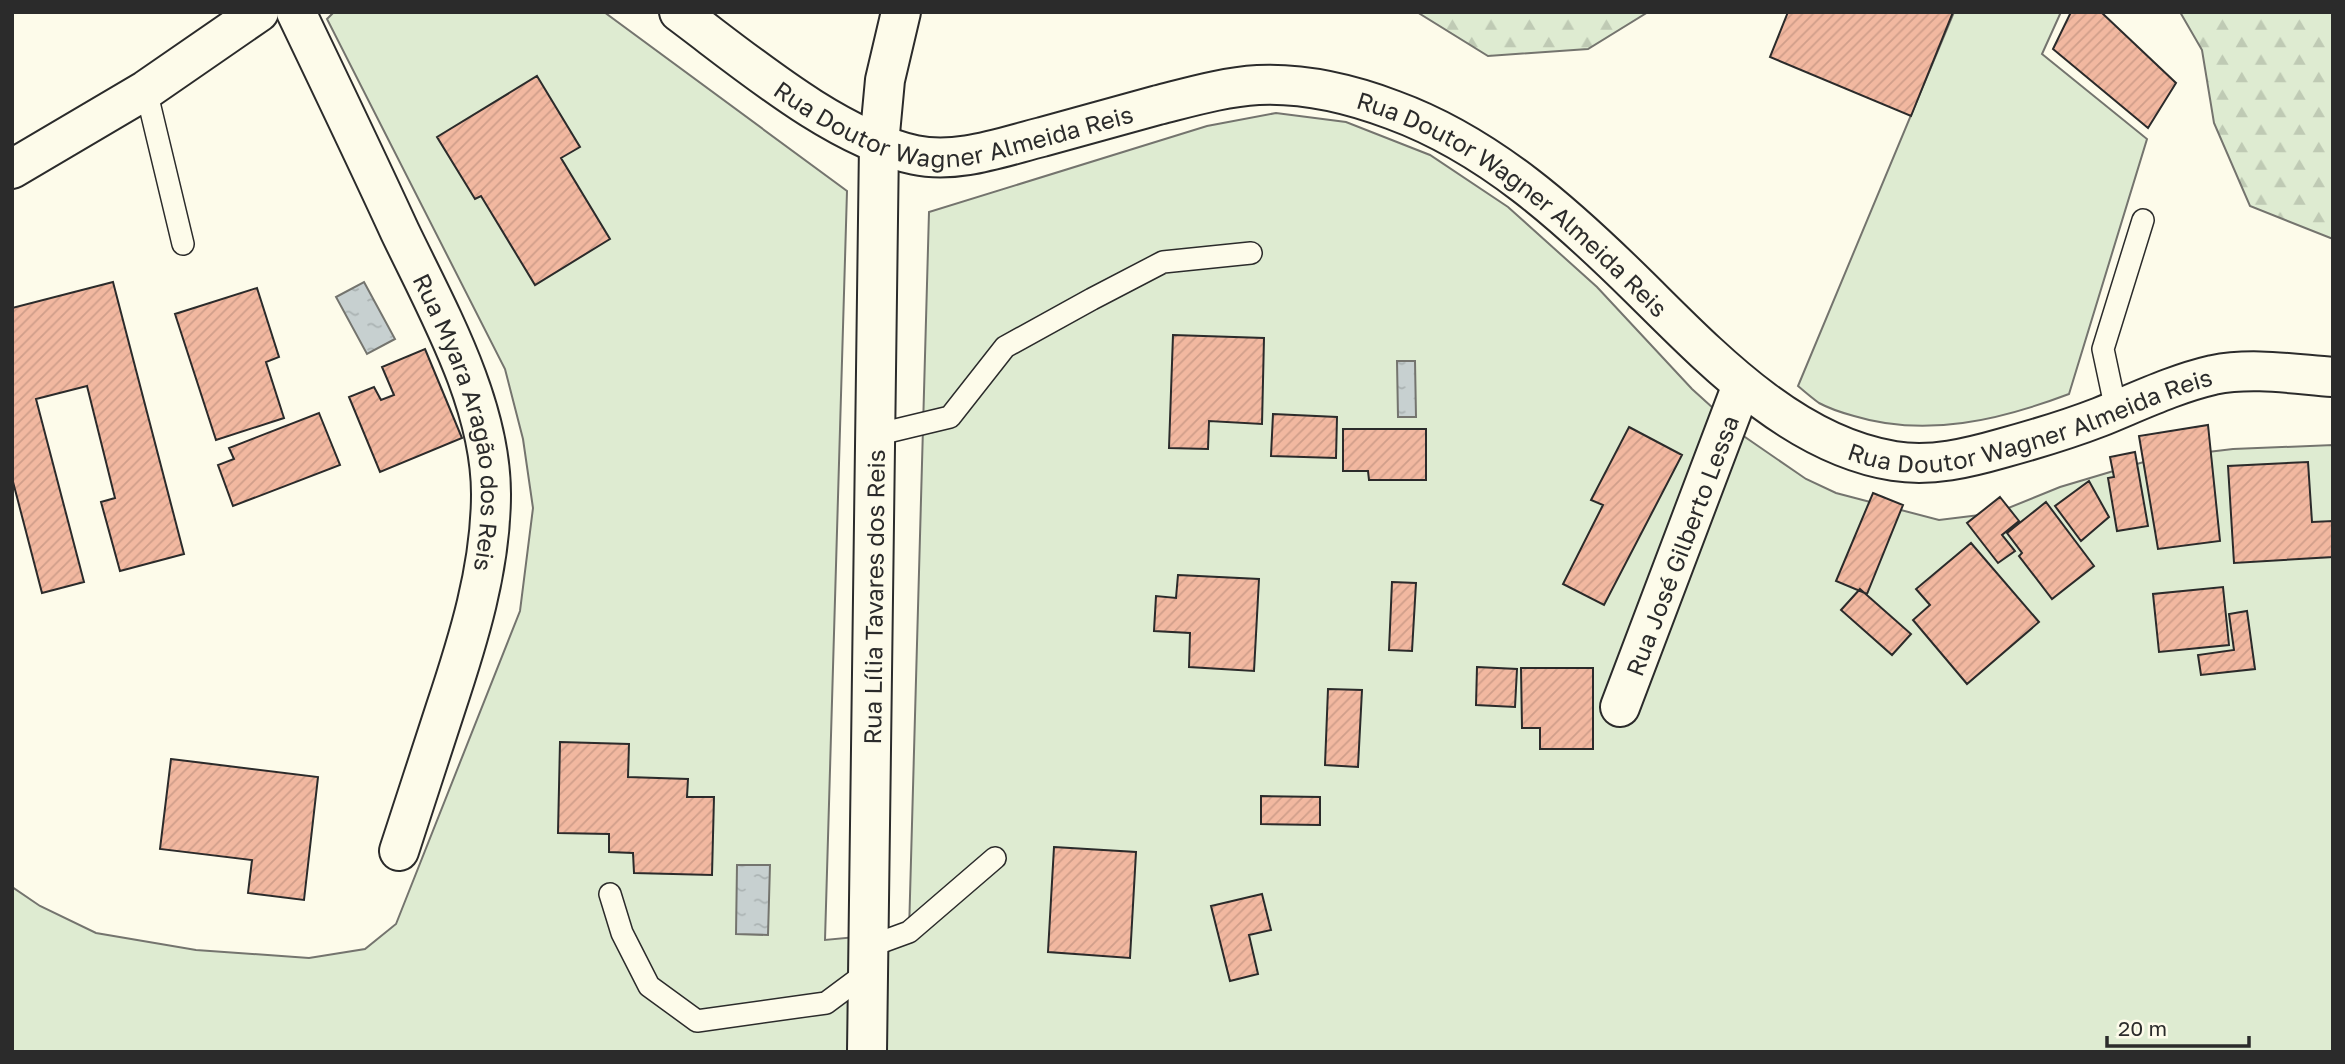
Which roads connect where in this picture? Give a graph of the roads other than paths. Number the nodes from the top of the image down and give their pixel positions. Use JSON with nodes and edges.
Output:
{"nodes":[{"id":1,"x":259,"y":12,"type":"edge"},
{"id":2,"x":296,"y":12,"type":"edge"},
{"id":3,"x":679,"y":12,"type":"edge"},
{"id":4,"x":901,"y":12,"type":"edge"},
{"id":5,"x":146,"y":90,"type":"junction"},
{"id":6,"x":879,"y":144,"type":"junction"},
{"id":7,"x":12,"y":169,"type":"edge"},
{"id":8,"x":2143,"y":220,"type":"dead end"},
{"id":9,"x":183,"y":244,"type":"dead end"},
{"id":10,"x":1251,"y":253,"type":"dead end"},
{"id":11,"x":2333,"y":377,"type":"edge"},
{"id":12,"x":1742,"y":385,"type":"junction"},
{"id":13,"x":2116,"y":410,"type":"junction"},
{"id":14,"x":876,"y":435,"type":"junction"},
{"id":15,"x":1620,"y":707,"type":"dead end"},
{"id":16,"x":398,"y":851,"type":"dead end"},
{"id":17,"x":995,"y":858,"type":"dead end"},
{"id":18,"x":610,"y":894,"type":"dead end"},
{"id":19,"x":869,"y":959,"type":"junction"},
{"id":20,"x":867,"y":1052,"type":"edge"}],
"edges":[{"from":1,"to":5,"type":"street"},
{"from":2,"to":16,"type":"street","name":"Rua Myara Aragão dos Reis"},
{"from":3,"to":6,"type":"street","name":"Rua Doutor Wagner Almeida Reis"},
{"from":4,"to":6,"type":"street","name":"Rua Lília Tavares dos Reis"},
{"from":5,"to":7,"type":"street"},
{"from":5,"to":9,"type":"lane"},
{"from":6,"to":12,"type":"street","name":"Rua Doutor Wagner Almeida Reis"},
{"from":6,"to":14,"type":"street","name":"Rua Lília Tavares dos Reis"},
{"from":8,"to":13,"type":"lane"},
{"from":10,"to":14,"type":"lane"},
{"from":11,"to":13,"type":"street","name":"Rua Doutor Wagner Almeida Reis"},
{"from":12,"to":13,"type":"street","name":"Rua Doutor Wagner Almeida Reis"},
{"from":12,"to":15,"type":"street","name":"Rua José Gilberto Lessa"},
{"from":14,"to":19,"type":"street","name":"Rua Lília Tavares dos Reis"},
{"from":17,"to":19,"type":"lane"},
{"from":18,"to":19,"type":"lane"},
{"from":19,"to":20,"type":"street","name":"Rua Lília Tavares dos Reis"}]}
